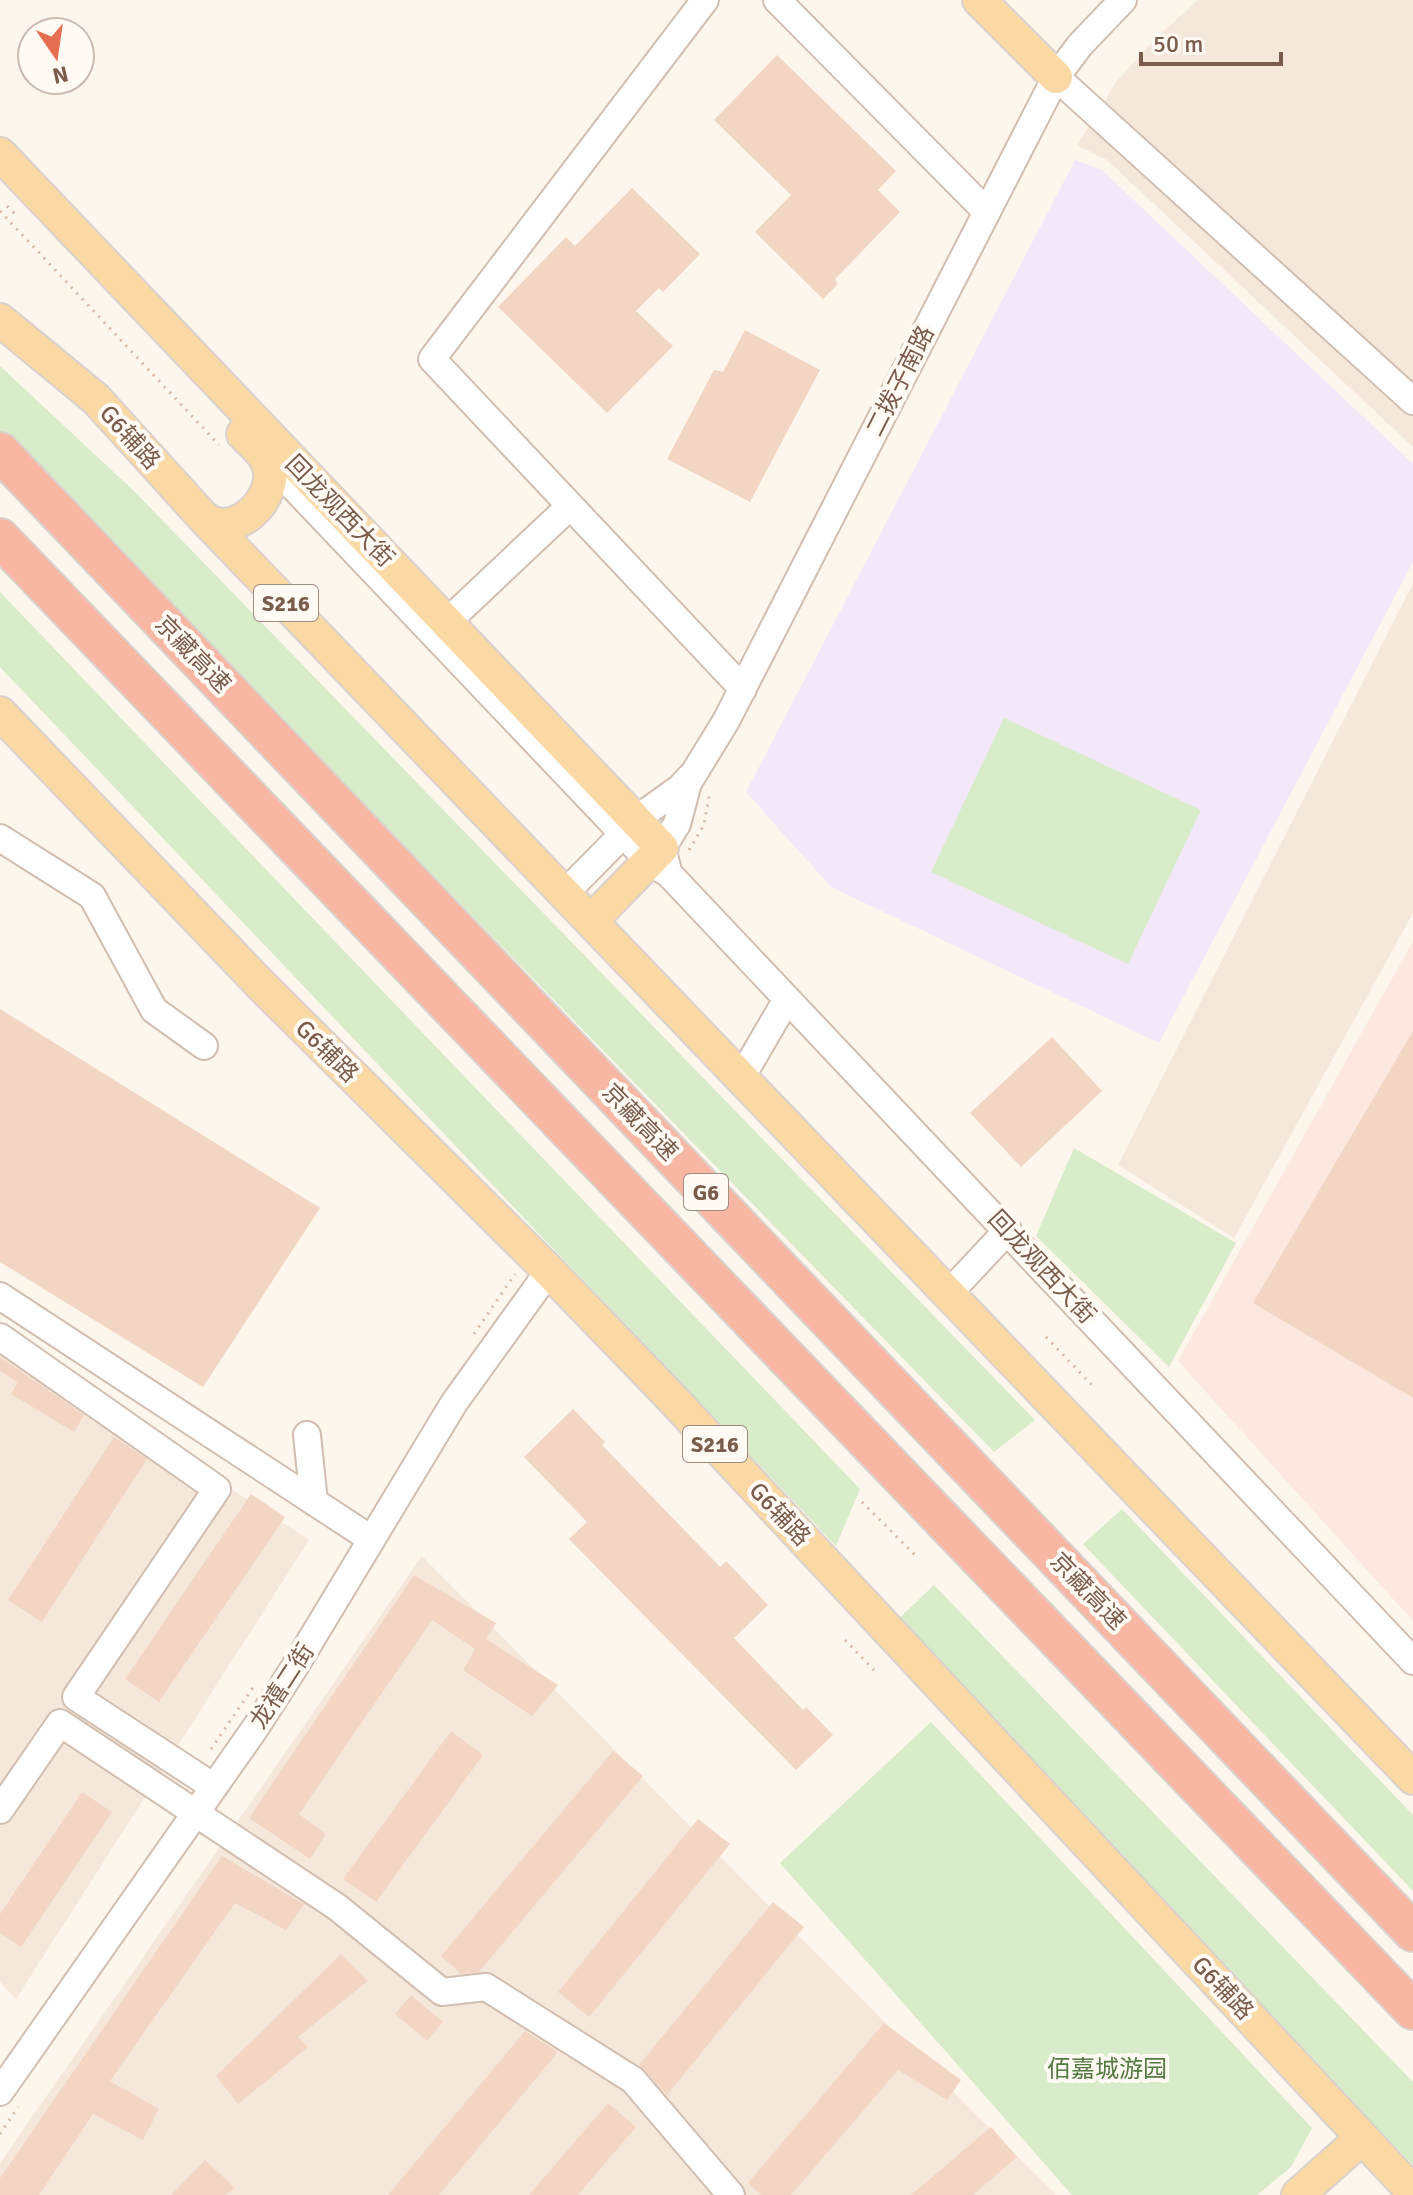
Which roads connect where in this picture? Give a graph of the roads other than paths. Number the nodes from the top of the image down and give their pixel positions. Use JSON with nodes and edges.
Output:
{"nodes":[{"id":1,"x":705,"y":0,"type":"edge"},
{"id":2,"x":777,"y":0,"type":"edge"},
{"id":3,"x":979,"y":0,"type":"edge"},
{"id":4,"x":1123,"y":0,"type":"edge"},
{"id":5,"x":1056,"y":77,"type":"junction"},
{"id":6,"x":0,"y":154,"type":"edge"},
{"id":7,"x":4,"y":193,"type":"edge"},
{"id":8,"x":987,"y":212,"type":"junction"},
{"id":9,"x":0,"y":320,"type":"edge"},
{"id":10,"x":1413,"y":401,"type":"edge"},
{"id":11,"x":0,"y":452,"type":"edge"},
{"id":12,"x":263,"y":455,"type":"junction"},
{"id":13,"x":570,"y":506,"type":"junction"},
{"id":14,"x":203,"y":517,"type":"junction"},
{"id":15,"x":0,"y":538,"type":"edge"},
{"id":16,"x":447,"y":622,"type":"junction"},
{"id":17,"x":743,"y":689,"type":"junction"},
{"id":18,"x":0,"y":713,"type":"edge"},
{"id":19,"x":693,"y":774,"type":"junction"},
{"id":20,"x":630,"y":827,"type":"junction"},
{"id":21,"x":0,"y":838,"type":"edge"},
{"id":22,"x":660,"y":861,"type":"junction"},
{"id":23,"x":564,"y":894,"type":"junction"},
{"id":24,"x":591,"y":921,"type":"junction"},
{"id":25,"x":787,"y":999,"type":"junction"},
{"id":26,"x":204,"y":1046,"type":"dead end"},
{"id":27,"x":741,"y":1078,"type":"junction"},
{"id":28,"x":1008,"y":1230,"type":"junction"},
{"id":29,"x":534,"y":1269,"type":"junction"},
{"id":30,"x":948,"y":1294,"type":"junction"},
{"id":31,"x":0,"y":1296,"type":"edge"},
{"id":32,"x":0,"y":1337,"type":"edge"},
{"id":33,"x":307,"y":1435,"type":"dead end"},
{"id":34,"x":314,"y":1502,"type":"junction"},
{"id":35,"x":371,"y":1539,"type":"junction"},
{"id":36,"x":1413,"y":1661,"type":"edge"},
{"id":37,"x":76,"y":1697,"type":"junction"},
{"id":38,"x":60,"y":1723,"type":"junction"},
{"id":39,"x":1413,"y":1778,"type":"edge"},
{"id":40,"x":204,"y":1781,"type":"junction"},
{"id":41,"x":0,"y":1810,"type":"edge"},
{"id":42,"x":195,"y":1814,"type":"junction"},
{"id":43,"x":1413,"y":1932,"type":"edge"},
{"id":44,"x":1413,"y":2010,"type":"edge"},
{"id":45,"x":0,"y":2092,"type":"edge"},
{"id":46,"x":1362,"y":2138,"type":"junction"},
{"id":47,"x":1413,"y":2192,"type":"edge"},
{"id":48,"x":731,"y":2195,"type":"edge"},
{"id":49,"x":1298,"y":2195,"type":"edge"},
{"id":50,"x":1307,"y":2195,"type":"edge"},
{"id":51,"x":1341,"y":2195,"type":"edge"}],
"edges":[{"from":1,"to":13,"type":"street"},
{"from":2,"to":8,"type":"street"},
{"from":3,"to":5,"type":"main road"},
{"from":4,"to":5,"type":"street","name":"二拨子南路"},
{"from":5,"to":8,"type":"street","name":"二拨子南路"},
{"from":5,"to":10,"type":"street"},
{"from":6,"to":16,"type":"main road","name":"回龙观西大街"},
{"from":7,"to":12,"type":"main road","name":"回龙观西大街"},
{"from":8,"to":17,"type":"street","name":"二拨子南路"},
{"from":9,"to":14,"type":"main road","name":"G6辅路","number":"S216"},
{"from":11,"to":43,"type":"highway","name":"京藏高速","number":"G6"},
{"from":12,"to":14,"type":"main road"},
{"from":12,"to":20,"type":"street","name":"回龙观西大街"},
{"from":13,"to":16,"type":"street"},
{"from":13,"to":17,"type":"street"},
{"from":14,"to":23,"type":"main road","name":"G6辅路","number":"S216"},
{"from":15,"to":44,"type":"highway","number":"G6"},
{"from":16,"to":20,"type":"main road","name":"回龙观西大街"},
{"from":17,"to":19,"type":"street","name":"二拨子南路"},
{"from":18,"to":29,"type":"main road","name":"G6辅路","number":"S216"},
{"from":19,"to":20,"type":"street","name":"二拨子南路"},
{"from":19,"to":22,"type":"street","name":"二拨子南路"},
{"from":20,"to":22,"type":"main road","name":"回龙观西大街"},
{"from":20,"to":23,"type":"street","name":"二拨子南路"},
{"from":21,"to":26,"type":"street"},
{"from":22,"to":24,"type":"main road","name":"二拨子南路"},
{"from":22,"to":25,"type":"street","name":"回龙观西大街"},
{"from":23,"to":24,"type":"main road","name":"G6辅路","number":"S216"},
{"from":24,"to":27,"type":"main road","name":"G6辅路","number":"S216"},
{"from":25,"to":27,"type":"street"},
{"from":25,"to":28,"type":"street","name":"回龙观西大街"},
{"from":27,"to":30,"type":"main road","name":"G6辅路","number":"S216"},
{"from":28,"to":30,"type":"street"},
{"from":28,"to":36,"type":"street","name":"回龙观西大街"},
{"from":29,"to":35,"type":"street","name":"龙禧二街"},
{"from":29,"to":46,"type":"main road","name":"G6辅路","number":"S216"},
{"from":30,"to":39,"type":"main road","name":"G6辅路","number":"S216"},
{"from":31,"to":34,"type":"street"},
{"from":32,"to":37,"type":"street"},
{"from":33,"to":34,"type":"street"},
{"from":34,"to":35,"type":"street"},
{"from":35,"to":40,"type":"street","name":"龙禧二街"},
{"from":37,"to":38,"type":"street"},
{"from":37,"to":40,"type":"street"},
{"from":38,"to":41,"type":"street"},
{"from":38,"to":42,"type":"street"},
{"from":40,"to":42,"type":"street","name":"龙禧二街"},
{"from":42,"to":45,"type":"street","name":"龙禧二街"},
{"from":42,"to":48,"type":"street"},
{"from":46,"to":47,"type":"main road","name":"G6辅路","number":"S216"},
{"from":46,"to":49,"type":"main road"},
{"from":50,"to":51,"type":"main road"}]}
